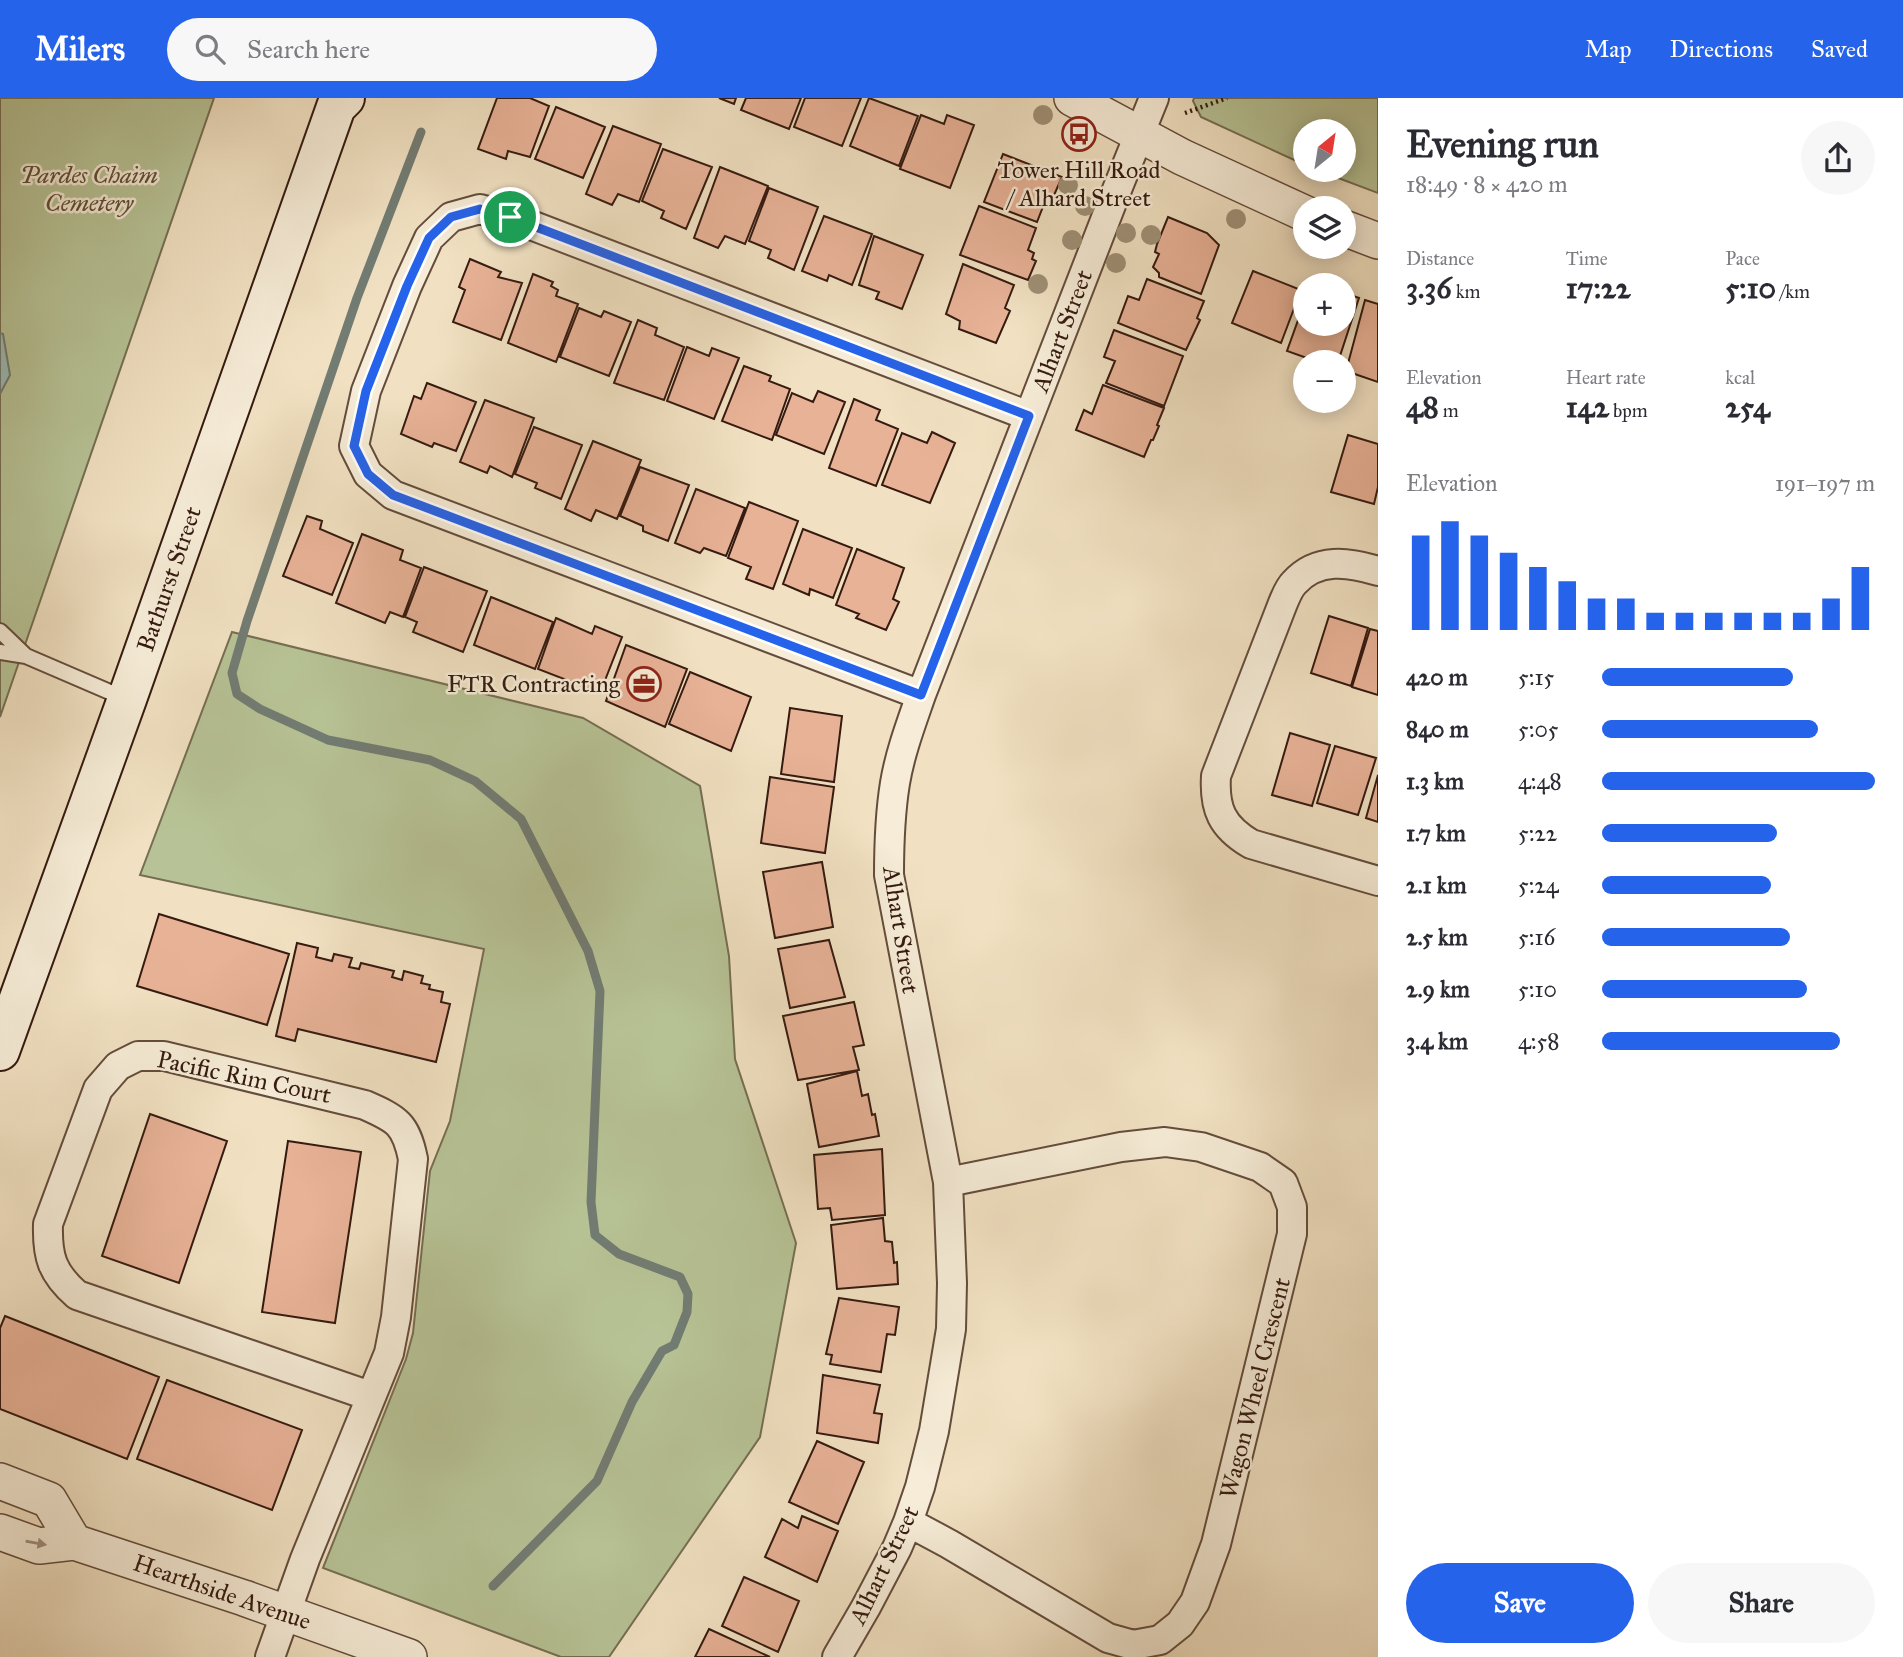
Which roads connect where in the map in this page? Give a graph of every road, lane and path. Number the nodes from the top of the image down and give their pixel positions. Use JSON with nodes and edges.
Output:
{"nodes":[{"id":1,"x":1072,"y":98,"type":"edge"},
{"id":2,"x":1154,"y":98,"type":"edge"},
{"id":3,"x":1227,"y":98,"type":"edge"},
{"id":4,"x":338,"y":101,"type":"edge"},
{"id":5,"x":1185,"y":113,"type":"dead end"},
{"id":6,"x":1140,"y":133,"type":"junction"},
{"id":7,"x":1293,"y":208,"type":"edge"},
{"id":8,"x":1356,"y":233,"type":"edge"},
{"id":9,"x":1378,"y":241,"type":"edge"},
{"id":10,"x":1029,"y":416,"type":"junction"},
{"id":11,"x":1378,"y":570,"type":"edge"},
{"id":12,"x":0,"y":631,"type":"edge"},
{"id":13,"x":0,"y":652,"type":"edge"},
{"id":14,"x":26,"y":656,"type":"junction"},
{"id":15,"x":921,"y":695,"type":"junction"},
{"id":16,"x":127,"y":699,"type":"junction"},
{"id":17,"x":1378,"y":881,"type":"edge"},
{"id":18,"x":0,"y":1051,"type":"edge"},
{"id":19,"x":948,"y":1182,"type":"junction"},
{"id":20,"x":370,"y":1396,"type":"junction"},
{"id":21,"x":0,"y":1481,"type":"edge"},
{"id":22,"x":908,"y":1522,"type":"junction"},
{"id":23,"x":0,"y":1532,"type":"edge"},
{"id":24,"x":74,"y":1542,"type":"junction"},
{"id":25,"x":286,"y":1614,"type":"junction"},
{"id":26,"x":270,"y":1657,"type":"edge"},
{"id":27,"x":408,"y":1657,"type":"edge"},
{"id":28,"x":837,"y":1657,"type":"edge"}],
"edges":[{"from":1,"to":6,"type":"street"},
{"from":2,"to":6,"type":"street","name":"Alhart Street"},
{"from":3,"to":5,"type":"path"},
{"from":4,"to":16,"type":"main road","name":"Bathurst Street"},
{"from":6,"to":7,"type":"street"},
{"from":6,"to":10,"type":"street","name":"Alhart Street"},
{"from":8,"to":9,"type":"street"},
{"from":10,"to":15,"type":"street","name":"Alhart Street"},
{"from":10,"to":15,"type":"street"},
{"from":11,"to":17,"type":"street"},
{"from":12,"to":14,"type":"lane"},
{"from":13,"to":14,"type":"lane"},
{"from":14,"to":16,"type":"lane"},
{"from":15,"to":19,"type":"street","name":"Alhart Street"},
{"from":16,"to":18,"type":"main road","name":"Bathurst Street"},
{"from":19,"to":22,"type":"street","name":"Alhart Street"},
{"from":19,"to":22,"type":"street","name":"Wagon Wheel Crescent"},
{"from":20,"to":20,"type":"street","name":"Pacific Rim Court"},
{"from":20,"to":25,"type":"street","name":"Pacific Rim Court"},
{"from":21,"to":24,"type":"street"},
{"from":22,"to":28,"type":"street","name":"Alhart Street"},
{"from":23,"to":24,"type":"street","name":"Hearthside Avenue","one_way":true},
{"from":24,"to":25,"type":"street","name":"Hearthside Avenue"},
{"from":25,"to":26,"type":"street","name":"Pacific Rim Court"},
{"from":25,"to":27,"type":"street","name":"Hearthside Avenue"}]}
